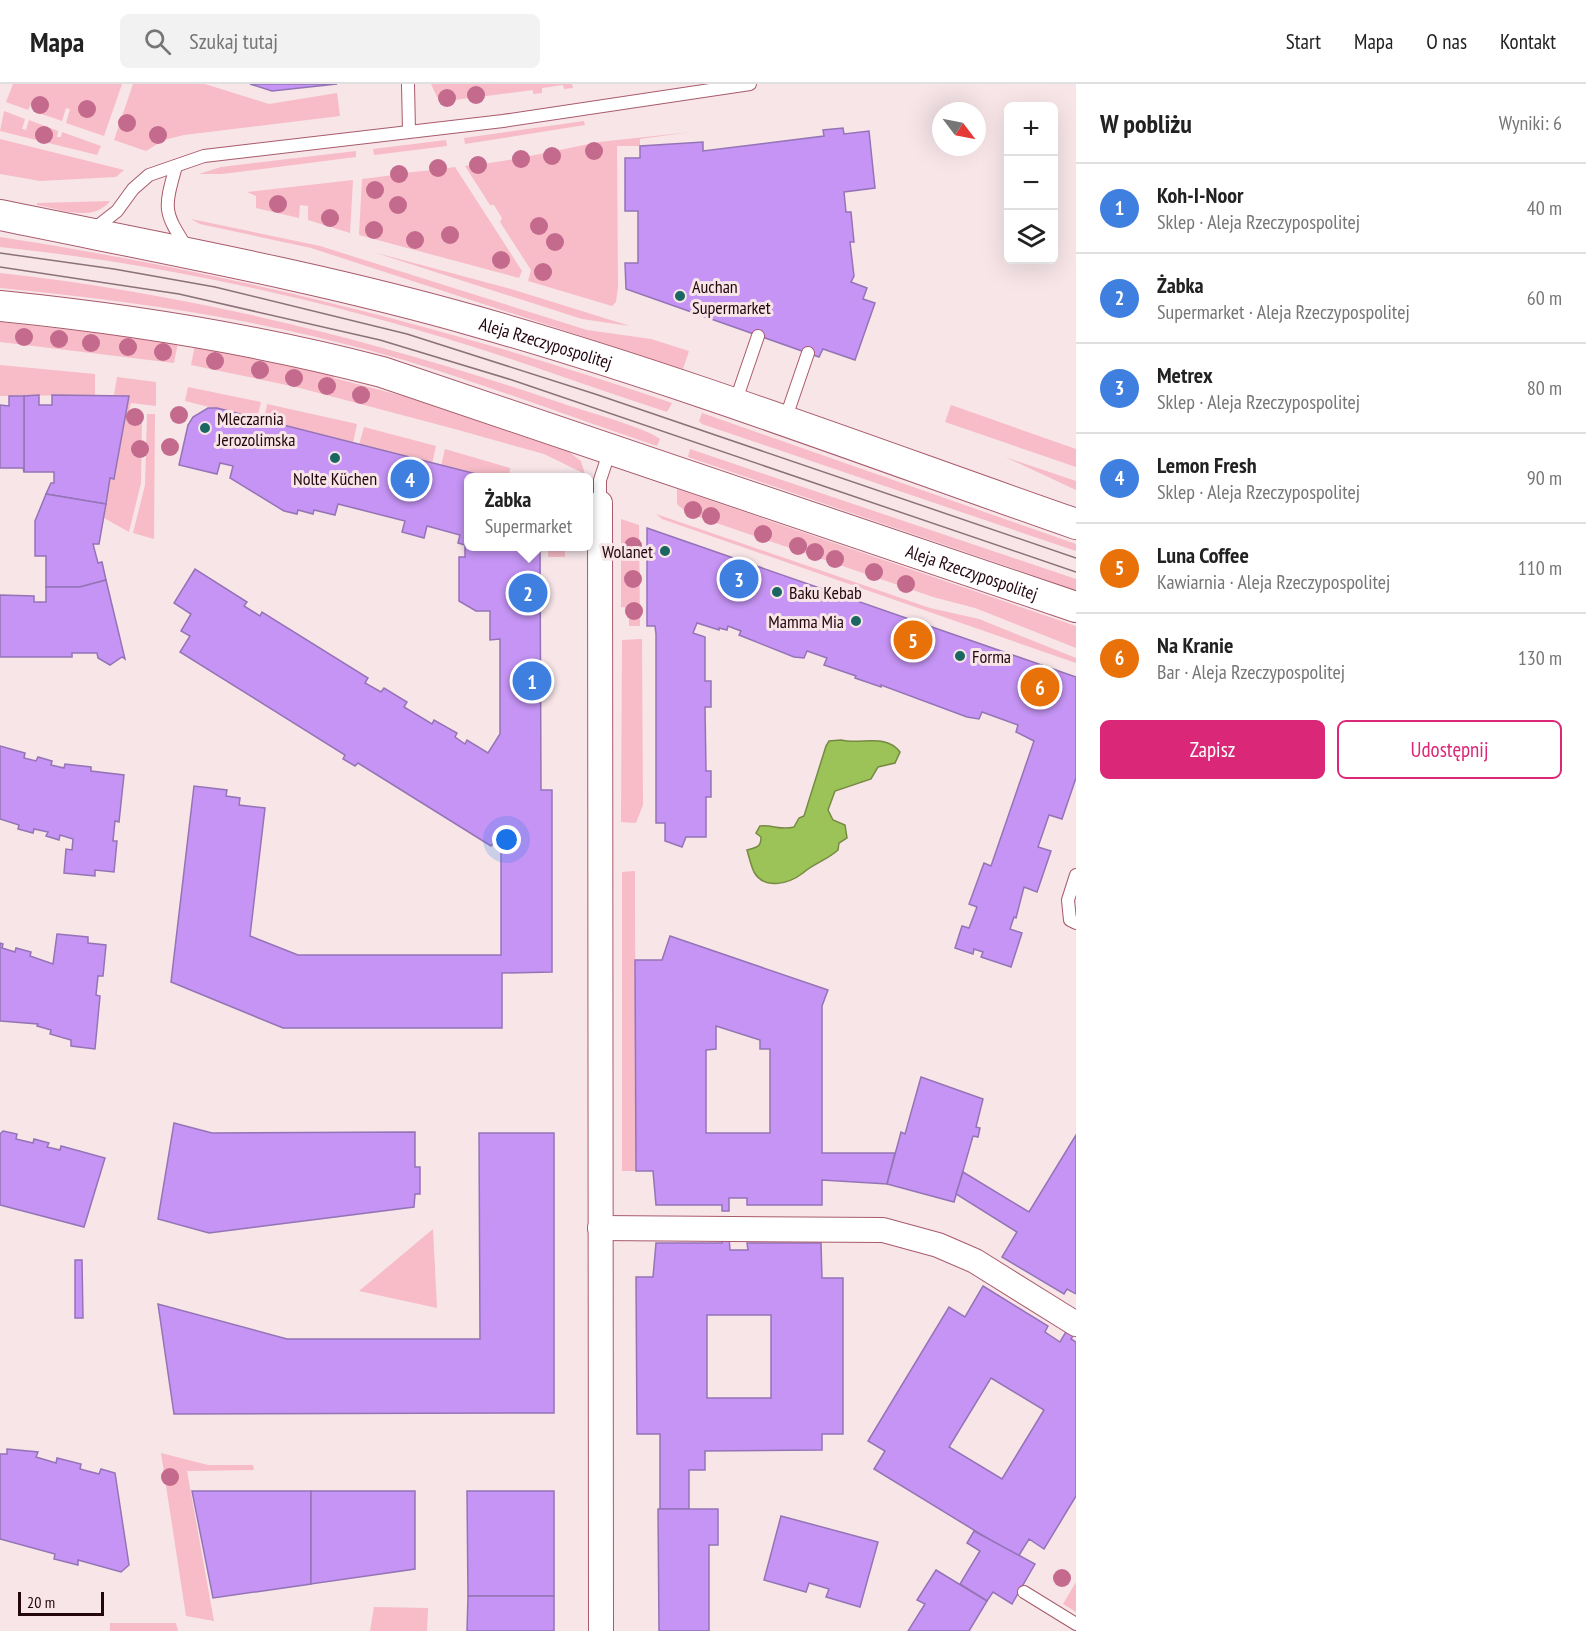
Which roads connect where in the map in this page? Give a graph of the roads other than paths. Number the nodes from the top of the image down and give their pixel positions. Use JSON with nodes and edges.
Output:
{"nodes":[{"id":1,"x":408,"y":84,"type":"edge"},
{"id":2,"x":750,"y":84,"type":"edge"},
{"id":3,"x":409,"y":131,"type":"junction"},
{"id":4,"x":176,"y":166,"type":"junction"},
{"id":5,"x":0,"y":215,"type":"edge"},
{"id":6,"x":88,"y":233,"type":"junction"},
{"id":7,"x":192,"y":255,"type":"junction"},
{"id":8,"x":0,"y":306,"type":"edge"},
{"id":9,"x":758,"y":336,"type":"dead end"},
{"id":10,"x":808,"y":353,"type":"dead end"},
{"id":11,"x":734,"y":405,"type":"junction"},
{"id":12,"x":784,"y":423,"type":"junction"},
{"id":13,"x":611,"y":449,"type":"junction"},
{"id":14,"x":600,"y":503,"type":"joint"},
{"id":15,"x":1076,"y":524,"type":"edge"},
{"id":16,"x":1076,"y":607,"type":"edge"},
{"id":17,"x":1076,"y":875,"type":"edge"},
{"id":18,"x":1076,"y":923,"type":"edge"},
{"id":19,"x":600,"y":1228,"type":"junction"},
{"id":20,"x":1076,"y":1324,"type":"edge"},
{"id":21,"x":1024,"y":1592,"type":"dead end"},
{"id":22,"x":1076,"y":1624,"type":"edge"},
{"id":23,"x":601,"y":1631,"type":"edge"}],
"edges":[{"from":1,"to":3,"type":"lane"},
{"from":2,"to":3,"type":"lane"},
{"from":3,"to":4,"type":"lane"},
{"from":4,"to":6,"type":"lane"},
{"from":4,"to":7,"type":"lane"},
{"from":5,"to":6,"type":"street","name":"Aleja Rzeczypospolitej"},
{"from":6,"to":7,"type":"street","name":"Aleja Rzeczypospolitej"},
{"from":7,"to":11,"type":"street","name":"Aleja Rzeczypospolitej"},
{"from":8,"to":13,"type":"street","name":"Aleja Rzeczypospolitej"},
{"from":9,"to":11,"type":"lane"},
{"from":10,"to":12,"type":"lane"},
{"from":11,"to":12,"type":"street","name":"Aleja Rzeczypospolitej"},
{"from":12,"to":15,"type":"street","name":"Aleja Rzeczypospolitej"},
{"from":13,"to":14,"type":"lane"},
{"from":13,"to":16,"type":"street","name":"Aleja Rzeczypospolitej"},
{"from":14,"to":19,"type":"street"},
{"from":17,"to":18,"type":"lane"},
{"from":19,"to":20,"type":"street"},
{"from":19,"to":23,"type":"street"},
{"from":21,"to":22,"type":"lane"}]}
